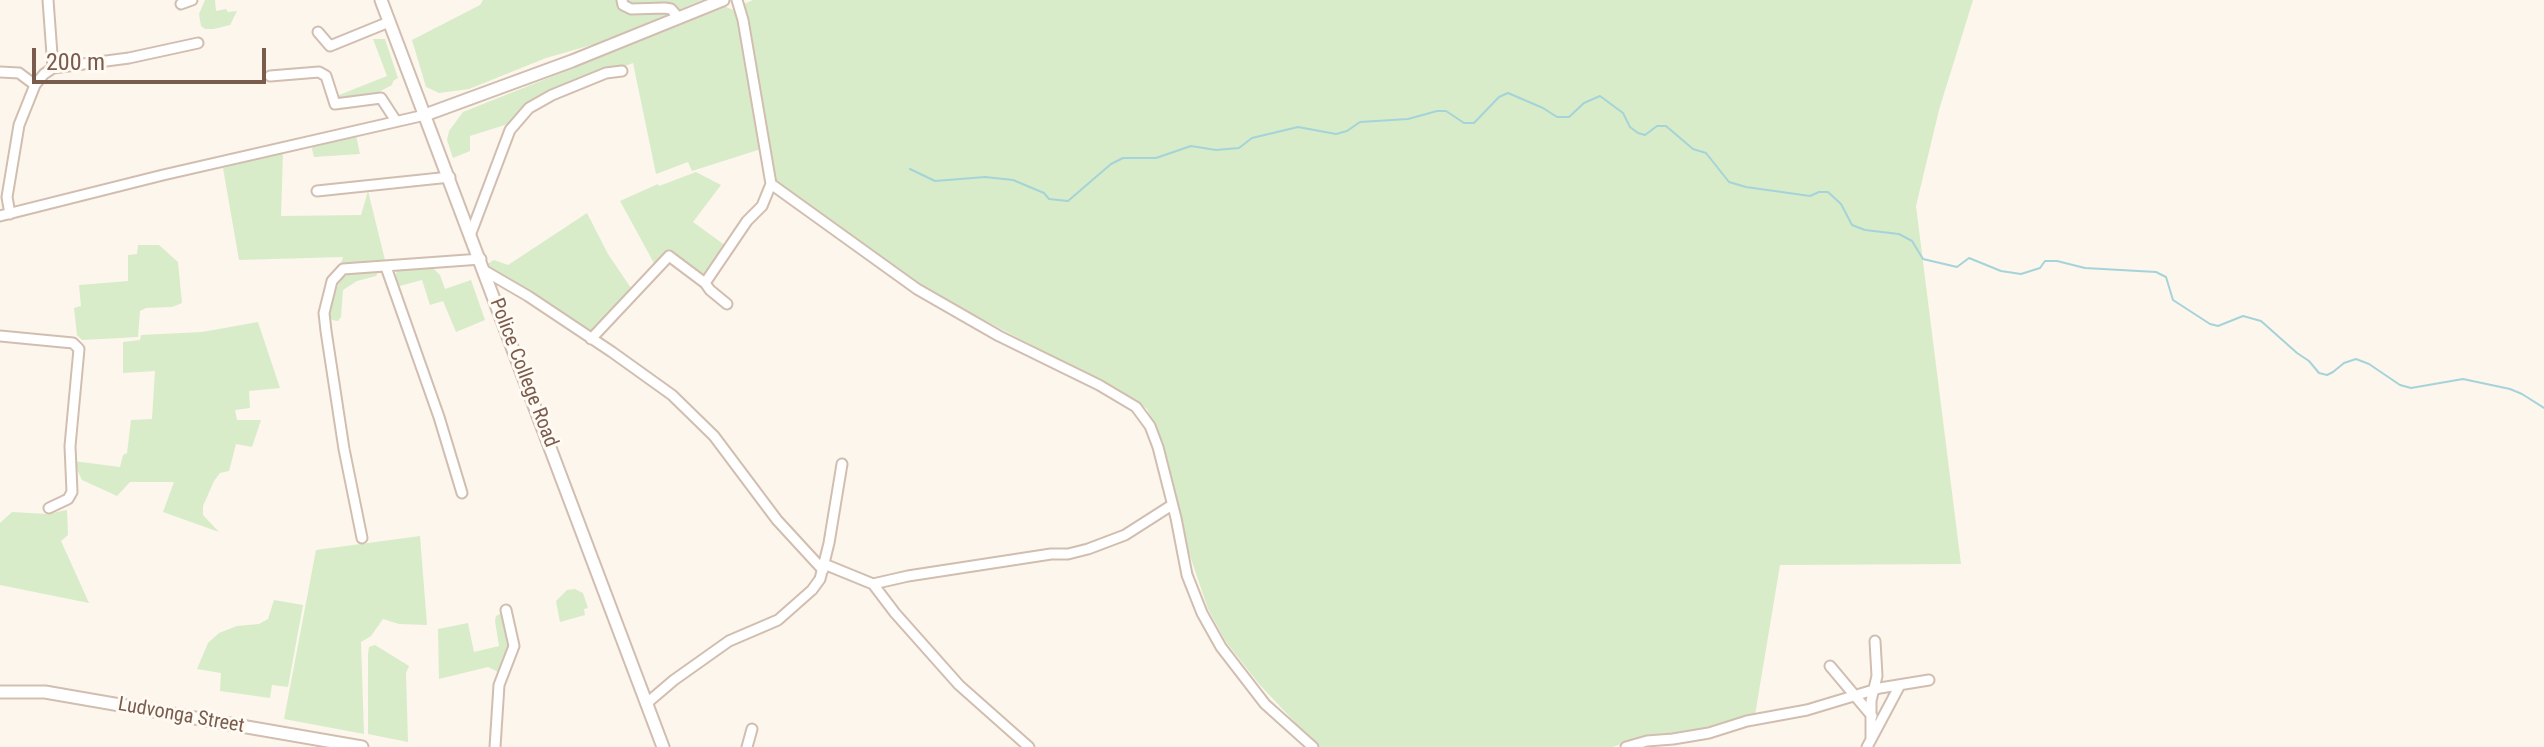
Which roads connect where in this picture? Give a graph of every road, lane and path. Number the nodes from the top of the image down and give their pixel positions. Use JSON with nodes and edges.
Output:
{"nodes":[{"id":1,"x":48,"y":0,"type":"edge"},
{"id":2,"x":192,"y":0,"type":"edge"},
{"id":3,"x":381,"y":0,"type":"edge"},
{"id":4,"x":622,"y":0,"type":"edge"},
{"id":5,"x":723,"y":0,"type":"edge"},
{"id":6,"x":737,"y":0,"type":"edge"},
{"id":7,"x":181,"y":4,"type":"dead end"},
{"id":8,"x":679,"y":18,"type":"junction"},
{"id":9,"x":389,"y":22,"type":"junction"},
{"id":10,"x":318,"y":32,"type":"dead end"},
{"id":11,"x":198,"y":43,"type":"dead end"},
{"id":12,"x":53,"y":68,"type":"junction"},
{"id":13,"x":622,"y":71,"type":"dead end"},
{"id":14,"x":0,"y":72,"type":"edge"},
{"id":15,"x":270,"y":76,"type":"dead end"},
{"id":16,"x":35,"y":85,"type":"junction"},
{"id":17,"x":425,"y":115,"type":"junction"},
{"id":18,"x":396,"y":121,"type":"junction"},
{"id":19,"x":450,"y":177,"type":"junction"},
{"id":20,"x":771,"y":184,"type":"junction"},
{"id":21,"x":317,"y":191,"type":"dead end"},
{"id":22,"x":5,"y":215,"type":"edge"},
{"id":23,"x":471,"y":233,"type":"junction"},
{"id":24,"x":483,"y":265,"type":"junction"},
{"id":25,"x":386,"y":267,"type":"junction"},
{"id":26,"x":705,"y":283,"type":"junction"},
{"id":27,"x":727,"y":304,"type":"dead end"},
{"id":28,"x":0,"y":336,"type":"edge"},
{"id":29,"x":591,"y":339,"type":"junction"},
{"id":30,"x":842,"y":464,"type":"dead end"},
{"id":31,"x":462,"y":493,"type":"dead end"},
{"id":32,"x":1172,"y":505,"type":"junction"},
{"id":33,"x":49,"y":508,"type":"dead end"},
{"id":34,"x":362,"y":538,"type":"dead end"},
{"id":35,"x":824,"y":567,"type":"junction"},
{"id":36,"x":873,"y":584,"type":"junction"},
{"id":37,"x":506,"y":610,"type":"dead end"},
{"id":38,"x":1875,"y":641,"type":"dead end"},
{"id":39,"x":1830,"y":666,"type":"dead end"},
{"id":40,"x":1929,"y":680,"type":"dead end"},
{"id":41,"x":1900,"y":685,"type":"junction"},
{"id":42,"x":1874,"y":690,"type":"junction"},
{"id":43,"x":0,"y":692,"type":"edge"},
{"id":44,"x":1853,"y":696,"type":"junction"},
{"id":45,"x":647,"y":703,"type":"junction"},
{"id":46,"x":1872,"y":716,"type":"junction"},
{"id":47,"x":752,"y":729,"type":"dead end"},
{"id":48,"x":1869,"y":743,"type":"edge"},
{"id":49,"x":362,"y":747,"type":"edge"},
{"id":50,"x":495,"y":747,"type":"edge"},
{"id":51,"x":663,"y":747,"type":"edge"},
{"id":52,"x":747,"y":747,"type":"edge"},
{"id":53,"x":1029,"y":747,"type":"edge"},
{"id":54,"x":1313,"y":747,"type":"edge"},
{"id":55,"x":1626,"y":747,"type":"edge"}],
"edges":[{"from":1,"to":12,"type":"street"},
{"from":2,"to":7,"type":"street"},
{"from":3,"to":9,"type":"street","name":"Police College Road"},
{"from":4,"to":8,"type":"street"},
{"from":5,"to":8,"type":"street"},
{"from":6,"to":20,"type":"street"},
{"from":8,"to":17,"type":"street"},
{"from":9,"to":10,"type":"street"},
{"from":9,"to":17,"type":"street","name":"Police College Road"},
{"from":11,"to":12,"type":"street"},
{"from":12,"to":16,"type":"street"},
{"from":13,"to":23,"type":"street"},
{"from":14,"to":16,"type":"street"},
{"from":15,"to":18,"type":"street"},
{"from":16,"to":22,"type":"street"},
{"from":17,"to":18,"type":"street"},
{"from":17,"to":19,"type":"street","name":"Police College Road"},
{"from":18,"to":22,"type":"street"},
{"from":19,"to":21,"type":"street"},
{"from":19,"to":23,"type":"street","name":"Police College Road"},
{"from":20,"to":26,"type":"street"},
{"from":20,"to":32,"type":"street"},
{"from":23,"to":24,"type":"street","name":"Police College Road"},
{"from":24,"to":25,"type":"street"},
{"from":24,"to":29,"type":"street"},
{"from":24,"to":45,"type":"street","name":"Police College Road"},
{"from":25,"to":31,"type":"street"},
{"from":25,"to":34,"type":"street"},
{"from":26,"to":27,"type":"street"},
{"from":26,"to":29,"type":"street"},
{"from":28,"to":33,"type":"street"},
{"from":29,"to":35,"type":"street"},
{"from":30,"to":35,"type":"street"},
{"from":32,"to":36,"type":"street"},
{"from":32,"to":54,"type":"street"},
{"from":35,"to":36,"type":"street"},
{"from":35,"to":45,"type":"street"},
{"from":36,"to":53,"type":"street"},
{"from":37,"to":50,"type":"street"},
{"from":38,"to":42,"type":"street"},
{"from":39,"to":44,"type":"street"},
{"from":40,"to":41,"type":"street"},
{"from":41,"to":42,"type":"street"},
{"from":41,"to":48,"type":"street"},
{"from":42,"to":44,"type":"street"},
{"from":42,"to":46,"type":"street"},
{"from":43,"to":49,"type":"street","name":"Ludvonga Street"},
{"from":44,"to":46,"type":"street"},
{"from":44,"to":55,"type":"street"},
{"from":45,"to":51,"type":"street","name":"Police College Road"},
{"from":46,"to":48,"type":"street"},
{"from":47,"to":52,"type":"street"}]}
